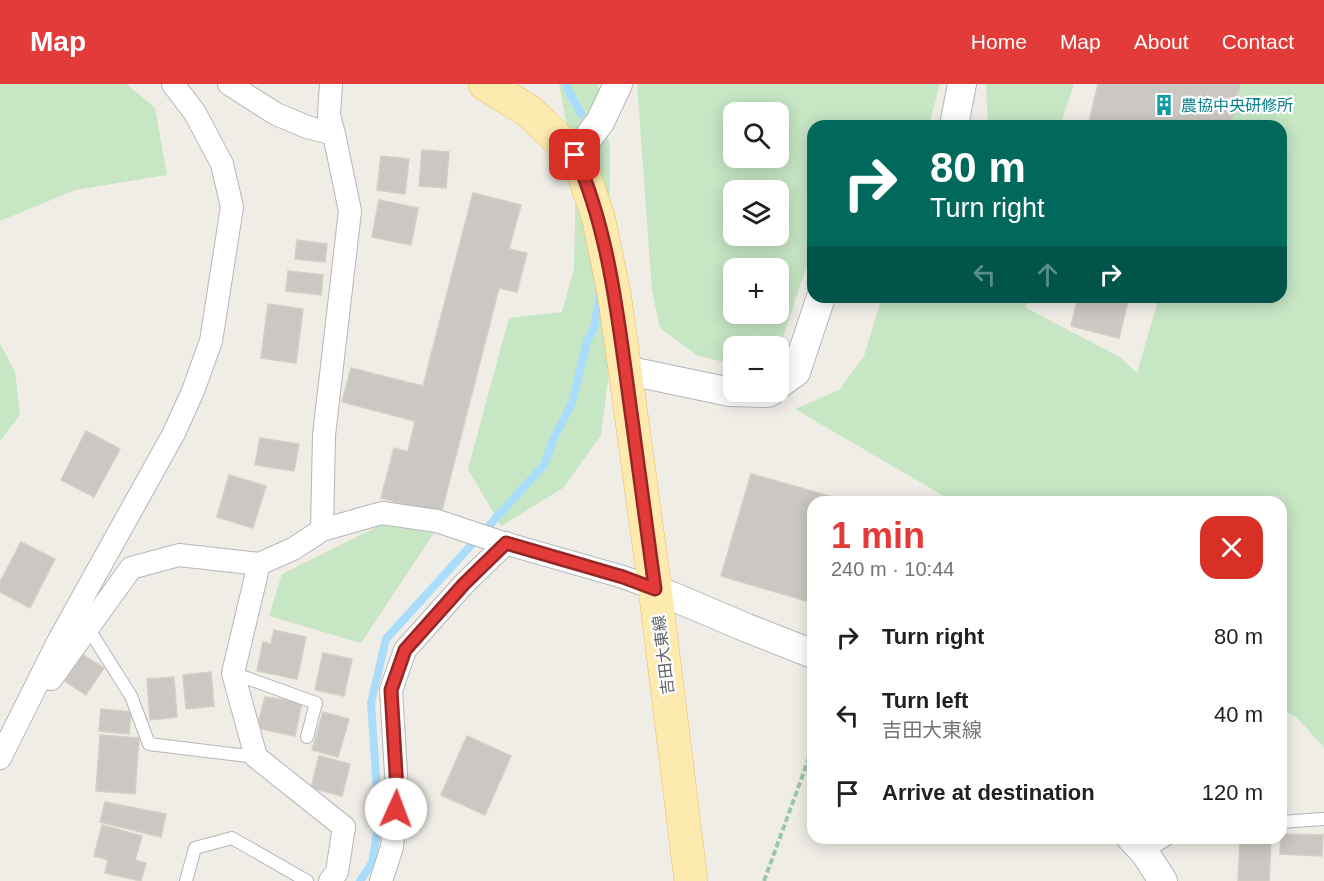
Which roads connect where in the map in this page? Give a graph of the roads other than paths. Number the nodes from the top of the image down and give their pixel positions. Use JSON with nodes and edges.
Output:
{"nodes":[{"id":1,"x":172,"y":84,"type":"edge"},
{"id":2,"x":229,"y":84,"type":"edge"},
{"id":3,"x":331,"y":84,"type":"edge"},
{"id":4,"x":485,"y":84,"type":"edge"},
{"id":5,"x":618,"y":84,"type":"edge"},
{"id":6,"x":962,"y":84,"type":"edge"},
{"id":7,"x":955,"y":120,"type":"edge"},
{"id":8,"x":334,"y":134,"type":"junction"},
{"id":9,"x":575,"y":155,"type":"junction"},
{"id":10,"x":818,"y":303,"type":"edge"},
{"id":11,"x":625,"y":370,"type":"junction"},
{"id":12,"x":789,"y":377,"type":"edge"},
{"id":13,"x":723,"y":391,"type":"edge"},
{"id":14,"x":322,"y":530,"type":"junction"},
{"id":15,"x":501,"y":542,"type":"junction"},
{"id":16,"x":259,"y":564,"type":"junction"},
{"id":17,"x":655,"y":589,"type":"junction"},
{"id":18,"x":88,"y":628,"type":"junction"},
{"id":19,"x":807,"y":652,"type":"edge"},
{"id":20,"x":233,"y":673,"type":"junction"},
{"id":21,"x":30,"y":695,"type":"junction"},
{"id":22,"x":307,"y":737,"type":"dead end"},
{"id":23,"x":0,"y":758,"type":"edge"},
{"id":24,"x":256,"y":758,"type":"junction"},
{"id":25,"x":1323,"y":819,"type":"edge"},
{"id":26,"x":1287,"y":822,"type":"edge"},
{"id":27,"x":1148,"y":844,"type":"edge"},
{"id":28,"x":186,"y":881,"type":"edge"},
{"id":29,"x":307,"y":881,"type":"edge"},
{"id":30,"x":330,"y":881,"type":"edge"},
{"id":31,"x":381,"y":881,"type":"edge"},
{"id":32,"x":690,"y":881,"type":"edge"},
{"id":33,"x":1163,"y":881,"type":"edge"}],
"edges":[{"from":1,"to":21,"type":"street"},
{"from":2,"to":8,"type":"street"},
{"from":3,"to":8,"type":"street"},
{"from":4,"to":9,"type":"main road","name":"吉田大東線"},
{"from":5,"to":9,"type":"street"},
{"from":6,"to":7,"type":"street"},
{"from":8,"to":14,"type":"street"},
{"from":9,"to":11,"type":"main road","name":"吉田大東線"},
{"from":10,"to":12,"type":"street"},
{"from":11,"to":13,"type":"street"},
{"from":11,"to":17,"type":"main road","name":"吉田大東線"},
{"from":14,"to":15,"type":"street"},
{"from":14,"to":16,"type":"street"},
{"from":15,"to":17,"type":"street"},
{"from":15,"to":31,"type":"street"},
{"from":16,"to":18,"type":"street"},
{"from":16,"to":20,"type":"street"},
{"from":17,"to":19,"type":"street"},
{"from":17,"to":32,"type":"main road","name":"吉田大東線"},
{"from":18,"to":21,"type":"street"},
{"from":18,"to":24,"type":"lane"},
{"from":20,"to":22,"type":"lane"},
{"from":20,"to":24,"type":"street"},
{"from":21,"to":23,"type":"street"},
{"from":24,"to":30,"type":"street"},
{"from":25,"to":26,"type":"lane"},
{"from":27,"to":33,"type":"street"},
{"from":28,"to":29,"type":"lane"}]}
